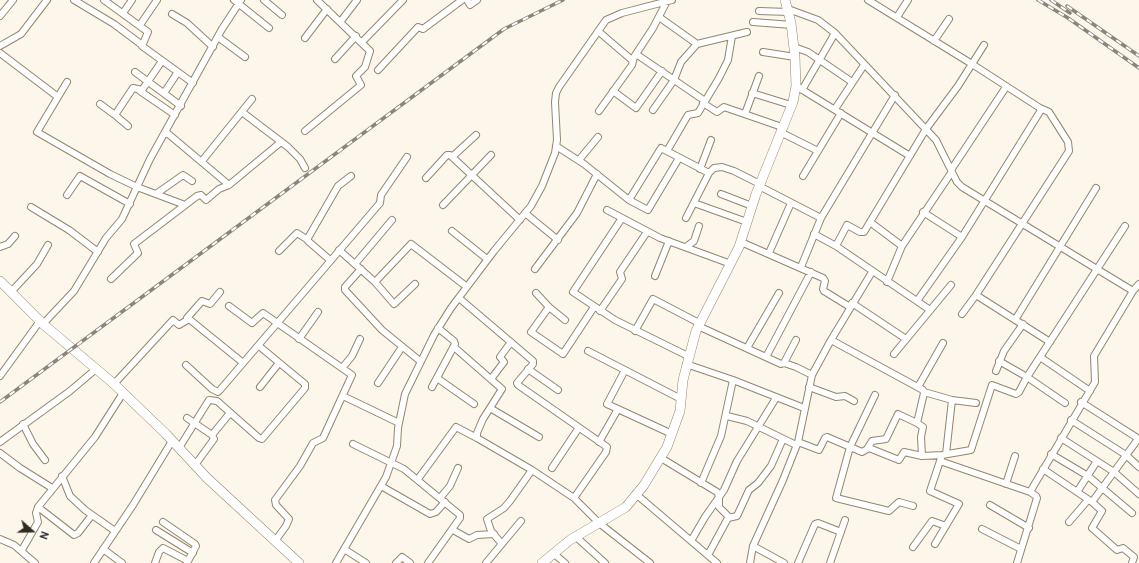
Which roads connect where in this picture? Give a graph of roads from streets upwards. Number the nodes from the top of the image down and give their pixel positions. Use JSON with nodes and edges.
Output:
{"nodes":[{"id":1,"x":13,"y":0,"type":"edge"},
{"id":2,"x":47,"y":0,"type":"edge"},
{"id":3,"x":74,"y":0,"type":"edge"},
{"id":4,"x":104,"y":0,"type":"edge"},
{"id":5,"x":132,"y":0,"type":"edge"},
{"id":6,"x":157,"y":0,"type":"edge"},
{"id":7,"x":264,"y":0,"type":"edge"},
{"id":8,"x":317,"y":0,"type":"edge"},
{"id":9,"x":357,"y":0,"type":"edge"},
{"id":10,"x":403,"y":0,"type":"edge"},
{"id":11,"x":462,"y":0,"type":"edge"},
{"id":12,"x":467,"y":0,"type":"edge"},
{"id":13,"x":477,"y":0,"type":"edge"},
{"id":14,"x":670,"y":0,"type":"edge"},
{"id":15,"x":784,"y":0,"type":"edge"},
{"id":16,"x":868,"y":0,"type":"edge"},
{"id":17,"x":908,"y":0,"type":"edge"},
{"id":18,"x":238,"y":1,"type":"edge"},
{"id":19,"x":454,"y":2,"type":"edge"},
{"id":20,"x":327,"y":9,"type":"junction"},
{"id":21,"x":759,"y":11,"type":"dead end"},
{"id":22,"x":789,"y":11,"type":"junction"},
{"id":23,"x":123,"y":13,"type":"junction"},
{"id":24,"x":172,"y":14,"type":"dead end"},
{"id":25,"x":282,"y":15,"type":"dead end"},
{"id":26,"x":0,"y":16,"type":"edge"},
{"id":27,"x":659,"y":17,"type":"junction"},
{"id":28,"x":897,"y":17,"type":"junction"},
{"id":29,"x":949,"y":19,"type":"dead end"},
{"id":30,"x":341,"y":21,"type":"junction"},
{"id":31,"x":753,"y":22,"type":"dead end"},
{"id":32,"x":140,"y":25,"type":"junction"},
{"id":33,"x":792,"y":25,"type":"junction"},
{"id":34,"x":269,"y":28,"type":"dead end"},
{"id":35,"x":598,"y":31,"type":"junction"},
{"id":36,"x":747,"y":32,"type":"dead end"},
{"id":37,"x":835,"y":33,"type":"junction"},
{"id":38,"x":356,"y":36,"type":"junction"},
{"id":39,"x":732,"y":36,"type":"junction"},
{"id":40,"x":218,"y":37,"type":"junction"},
{"id":41,"x":305,"y":38,"type":"dead end"},
{"id":42,"x":934,"y":41,"type":"junction"},
{"id":43,"x":362,"y":42,"type":"junction"},
{"id":44,"x":142,"y":44,"type":"junction"},
{"id":45,"x":697,"y":44,"type":"junction"},
{"id":46,"x":984,"y":45,"type":"dead end"},
{"id":47,"x":0,"y":46,"type":"edge"},
{"id":48,"x":213,"y":47,"type":"junction"},
{"id":49,"x":794,"y":47,"type":"junction"},
{"id":50,"x":763,"y":52,"type":"dead end"},
{"id":51,"x":0,"y":53,"type":"edge"},
{"id":52,"x":636,"y":54,"type":"junction"},
{"id":53,"x":245,"y":57,"type":"dead end"},
{"id":54,"x":795,"y":57,"type":"junction"},
{"id":55,"x":335,"y":59,"type":"dead end"},
{"id":56,"x":819,"y":60,"type":"junction"},
{"id":57,"x":162,"y":61,"type":"junction"},
{"id":58,"x":633,"y":61,"type":"junction"},
{"id":59,"x":972,"y":64,"type":"junction"},
{"id":60,"x":864,"y":65,"type":"junction"},
{"id":61,"x":378,"y":70,"type":"dead end"},
{"id":62,"x":662,"y":71,"type":"junction"},
{"id":63,"x":135,"y":72,"type":"dead end"},
{"id":64,"x":178,"y":72,"type":"junction"},
{"id":65,"x":759,"y":76,"type":"dead end"},
{"id":66,"x":674,"y":80,"type":"junction"},
{"id":67,"x":148,"y":81,"type":"junction"},
{"id":68,"x":67,"y":82,"type":"dead end"},
{"id":69,"x":852,"y":82,"type":"junction"},
{"id":70,"x":193,"y":83,"type":"junction"},
{"id":71,"x":1006,"y":87,"type":"junction"},
{"id":72,"x":799,"y":88,"type":"junction"},
{"id":73,"x":613,"y":90,"type":"junction"},
{"id":74,"x":140,"y":91,"type":"junction"},
{"id":75,"x":164,"y":93,"type":"junction"},
{"id":76,"x":752,"y":93,"type":"junction"},
{"id":77,"x":895,"y":95,"type":"junction"},
{"id":78,"x":58,"y":97,"type":"junction"},
{"id":79,"x":252,"y":99,"type":"dead end"},
{"id":80,"x":704,"y":102,"type":"junction"},
{"id":81,"x":100,"y":104,"type":"dead end"},
{"id":82,"x":791,"y":105,"type":"junction"},
{"id":83,"x":181,"y":106,"type":"junction"},
{"id":84,"x":1040,"y":108,"type":"junction"},
{"id":85,"x":835,"y":109,"type":"junction"},
{"id":86,"x":599,"y":110,"type":"dead end"},
{"id":87,"x":653,"y":110,"type":"dead end"},
{"id":88,"x":242,"y":112,"type":"junction"},
{"id":89,"x":841,"y":113,"type":"junction"},
{"id":90,"x":745,"y":114,"type":"junction"},
{"id":91,"x":115,"y":115,"type":"junction"},
{"id":92,"x":175,"y":115,"type":"junction"},
{"id":93,"x":128,"y":126,"type":"dead end"},
{"id":94,"x":781,"y":129,"type":"junction"},
{"id":95,"x":926,"y":129,"type":"junction"},
{"id":96,"x":305,"y":131,"type":"dead end"},
{"id":97,"x":166,"y":132,"type":"junction"},
{"id":98,"x":871,"y":132,"type":"junction"},
{"id":99,"x":476,"y":135,"type":"dead end"},
{"id":100,"x":598,"y":137,"type":"dead end"},
{"id":101,"x":711,"y":140,"type":"dead end"},
{"id":102,"x":281,"y":142,"type":"junction"},
{"id":103,"x":556,"y":146,"type":"junction"},
{"id":104,"x":667,"y":151,"type":"junction"},
{"id":105,"x":818,"y":151,"type":"junction"},
{"id":106,"x":491,"y":155,"type":"dead end"},
{"id":107,"x":910,"y":156,"type":"junction"},
{"id":108,"x":407,"y":157,"type":"dead end"},
{"id":109,"x":452,"y":157,"type":"junction"},
{"id":110,"x":679,"y":158,"type":"junction"},
{"id":111,"x":579,"y":160,"type":"junction"},
{"id":112,"x":202,"y":161,"type":"junction"},
{"id":113,"x":305,"y":168,"type":"dead end"},
{"id":114,"x":700,"y":169,"type":"junction"},
{"id":115,"x":951,"y":171,"type":"junction"},
{"id":116,"x":709,"y":173,"type":"junction"},
{"id":117,"x":597,"y":174,"type":"junction"},
{"id":118,"x":471,"y":175,"type":"junction"},
{"id":119,"x":351,"y":176,"type":"dead end"},
{"id":120,"x":803,"y":176,"type":"dead end"},
{"id":121,"x":426,"y":178,"type":"dead end"},
{"id":122,"x":192,"y":181,"type":"dead end"},
{"id":123,"x":229,"y":185,"type":"junction"},
{"id":124,"x":759,"y":185,"type":"junction"},
{"id":125,"x":137,"y":187,"type":"junction"},
{"id":126,"x":1096,"y":188,"type":"dead end"},
{"id":127,"x":156,"y":194,"type":"junction"},
{"id":128,"x":721,"y":194,"type":"dead end"},
{"id":129,"x":66,"y":195,"type":"dead end"},
{"id":130,"x":629,"y":200,"type":"junction"},
{"id":131,"x":984,"y":201,"type":"junction"},
{"id":132,"x":694,"y":203,"type":"junction"},
{"id":133,"x":791,"y":203,"type":"junction"},
{"id":134,"x":130,"y":204,"type":"junction"},
{"id":135,"x":185,"y":205,"type":"junction"},
{"id":136,"x":443,"y":205,"type":"dead end"},
{"id":137,"x":752,"y":206,"type":"junction"},
{"id":138,"x":31,"y":207,"type":"dead end"},
{"id":139,"x":607,"y":210,"type":"dead end"},
{"id":140,"x":924,"y":212,"type":"junction"},
{"id":141,"x":525,"y":213,"type":"junction"},
{"id":142,"x":622,"y":218,"type":"junction"},
{"id":143,"x":686,"y":218,"type":"dead end"},
{"id":144,"x":821,"y":218,"type":"junction"},
{"id":145,"x":392,"y":220,"type":"dead end"},
{"id":146,"x":520,"y":220,"type":"junction"},
{"id":147,"x":747,"y":222,"type":"junction"},
{"id":148,"x":870,"y":222,"type":"junction"},
{"id":149,"x":1022,"y":224,"type":"junction"},
{"id":150,"x":699,"y":226,"type":"dead end"},
{"id":151,"x":1125,"y":226,"type":"dead end"},
{"id":152,"x":452,"y":231,"type":"dead end"},
{"id":153,"x":647,"y":232,"type":"junction"},
{"id":154,"x":814,"y":234,"type":"junction"},
{"id":155,"x":15,"y":236,"type":"dead end"},
{"id":156,"x":962,"y":237,"type":"junction"},
{"id":157,"x":308,"y":240,"type":"junction"},
{"id":158,"x":558,"y":240,"type":"junction"},
{"id":159,"x":669,"y":241,"type":"junction"},
{"id":160,"x":742,"y":242,"type":"junction"},
{"id":161,"x":48,"y":245,"type":"dead end"},
{"id":162,"x":836,"y":246,"type":"junction"},
{"id":163,"x":902,"y":246,"type":"junction"},
{"id":164,"x":1060,"y":246,"type":"junction"},
{"id":165,"x":0,"y":247,"type":"edge"},
{"id":166,"x":686,"y":247,"type":"junction"},
{"id":167,"x":339,"y":250,"type":"junction"},
{"id":168,"x":279,"y":251,"type":"dead end"},
{"id":169,"x":98,"y":252,"type":"junction"},
{"id":170,"x":769,"y":253,"type":"junction"},
{"id":171,"x":488,"y":259,"type":"junction"},
{"id":172,"x":330,"y":260,"type":"junction"},
{"id":173,"x":355,"y":264,"type":"junction"},
{"id":174,"x":731,"y":264,"type":"junction"},
{"id":175,"x":801,"y":267,"type":"junction"},
{"id":176,"x":361,"y":269,"type":"junction"},
{"id":177,"x":535,"y":269,"type":"dead end"},
{"id":178,"x":1096,"y":269,"type":"junction"},
{"id":179,"x":811,"y":272,"type":"junction"},
{"id":180,"x":872,"y":272,"type":"junction"},
{"id":181,"x":655,"y":276,"type":"dead end"},
{"id":182,"x":111,"y":279,"type":"dead end"},
{"id":183,"x":0,"y":281,"type":"edge"},
{"id":184,"x":375,"y":282,"type":"junction"},
{"id":185,"x":887,"y":282,"type":"junction"},
{"id":186,"x":416,"y":284,"type":"dead end"},
{"id":187,"x":951,"y":284,"type":"dead end"},
{"id":188,"x":1139,"y":284,"type":"edge"},
{"id":189,"x":467,"y":287,"type":"junction"},
{"id":190,"x":1133,"y":291,"type":"junction"},
{"id":191,"x":11,"y":292,"type":"junction"},
{"id":192,"x":220,"y":292,"type":"dead end"},
{"id":193,"x":536,"y":292,"type":"dead end"},
{"id":194,"x":779,"y":293,"type":"dead end"},
{"id":195,"x":976,"y":295,"type":"junction"},
{"id":196,"x":459,"y":298,"type":"junction"},
{"id":197,"x":917,"y":302,"type":"junction"},
{"id":198,"x":851,"y":305,"type":"junction"},
{"id":199,"x":229,"y":306,"type":"dead end"},
{"id":200,"x":549,"y":307,"type":"junction"},
{"id":201,"x":597,"y":309,"type":"junction"},
{"id":202,"x":930,"y":310,"type":"junction"},
{"id":203,"x":318,"y":312,"type":"dead end"},
{"id":204,"x":962,"y":314,"type":"dead end"},
{"id":205,"x":187,"y":318,"type":"junction"},
{"id":206,"x":565,"y":320,"type":"dead end"},
{"id":207,"x":1015,"y":320,"type":"junction"},
{"id":208,"x":42,"y":322,"type":"junction"},
{"id":209,"x":277,"y":324,"type":"junction"},
{"id":210,"x":698,"y":324,"type":"junction"},
{"id":211,"x":1022,"y":324,"type":"junction"},
{"id":212,"x":438,"y":328,"type":"junction"},
{"id":213,"x":635,"y":331,"type":"junction"},
{"id":214,"x":299,"y":338,"type":"junction"},
{"id":215,"x":360,"y":339,"type":"dead end"},
{"id":216,"x":906,"y":339,"type":"junction"},
{"id":217,"x":796,"y":340,"type":"dead end"},
{"id":218,"x":831,"y":340,"type":"junction"},
{"id":219,"x":511,"y":342,"type":"junction"},
{"id":220,"x":1050,"y":342,"type":"junction"},
{"id":221,"x":943,"y":343,"type":"dead end"},
{"id":222,"x":259,"y":346,"type":"junction"},
{"id":223,"x":402,"y":347,"type":"junction"},
{"id":224,"x":454,"y":347,"type":"junction"},
{"id":225,"x":747,"y":348,"type":"junction"},
{"id":226,"x":588,"y":351,"type":"dead end"},
{"id":227,"x":894,"y":354,"type":"dead end"},
{"id":228,"x":766,"y":357,"type":"junction"},
{"id":229,"x":1040,"y":357,"type":"junction"},
{"id":230,"x":687,"y":360,"type":"junction"},
{"id":231,"x":420,"y":361,"type":"junction"},
{"id":232,"x":999,"y":361,"type":"junction"},
{"id":233,"x":242,"y":362,"type":"junction"},
{"id":234,"x":279,"y":363,"type":"junction"},
{"id":235,"x":784,"y":363,"type":"junction"},
{"id":236,"x":186,"y":365,"type":"dead end"},
{"id":237,"x":343,"y":367,"type":"junction"},
{"id":238,"x":96,"y":369,"type":"junction"},
{"id":239,"x":528,"y":369,"type":"junction"},
{"id":240,"x":625,"y":370,"type":"junction"},
{"id":241,"x":996,"y":371,"type":"dead end"},
{"id":242,"x":812,"y":375,"type":"junction"},
{"id":243,"x":0,"y":376,"type":"edge"},
{"id":244,"x":1027,"y":377,"type":"junction"},
{"id":245,"x":437,"y":378,"type":"junction"},
{"id":246,"x":491,"y":379,"type":"junction"},
{"id":247,"x":733,"y":380,"type":"junction"},
{"id":248,"x":378,"y":383,"type":"dead end"},
{"id":249,"x":114,"y":384,"type":"junction"},
{"id":250,"x":260,"y":387,"type":"dead end"},
{"id":251,"x":432,"y":387,"type":"dead end"},
{"id":252,"x":809,"y":387,"type":"junction"},
{"id":253,"x":918,"y":387,"type":"junction"},
{"id":254,"x":558,"y":390,"type":"dead end"},
{"id":255,"x":1090,"y":391,"type":"junction"},
{"id":256,"x":924,"y":392,"type":"junction"},
{"id":257,"x":123,"y":393,"type":"junction"},
{"id":258,"x":875,"y":395,"type":"dead end"},
{"id":259,"x":343,"y":396,"type":"junction"},
{"id":260,"x":776,"y":398,"type":"junction"},
{"id":261,"x":681,"y":399,"type":"junction"},
{"id":262,"x":952,"y":400,"type":"junction"},
{"id":263,"x":854,"y":401,"type":"dead end"},
{"id":264,"x":1081,"y":402,"type":"junction"},
{"id":265,"x":976,"y":403,"type":"dead end"},
{"id":266,"x":1065,"y":403,"type":"dead end"},
{"id":267,"x":474,"y":404,"type":"dead end"},
{"id":268,"x":490,"y":408,"type":"junction"},
{"id":269,"x":804,"y":408,"type":"junction"},
{"id":270,"x":618,"y":409,"type":"junction"},
{"id":271,"x":230,"y":413,"type":"junction"},
{"id":272,"x":727,"y":416,"type":"junction"},
{"id":273,"x":187,"y":418,"type":"dead end"},
{"id":274,"x":1071,"y":420,"type":"junction"},
{"id":275,"x":194,"y":423,"type":"junction"},
{"id":276,"x":399,"y":423,"type":"junction"},
{"id":277,"x":917,"y":423,"type":"junction"},
{"id":278,"x":23,"y":424,"type":"junction"},
{"id":279,"x":758,"y":425,"type":"junction"},
{"id":280,"x":578,"y":429,"type":"junction"},
{"id":281,"x":672,"y":434,"type":"junction"},
{"id":282,"x":212,"y":435,"type":"junction"},
{"id":283,"x":539,"y":437,"type":"dead end"},
{"id":284,"x":477,"y":438,"type":"junction"},
{"id":285,"x":1061,"y":438,"type":"junction"},
{"id":286,"x":783,"y":439,"type":"junction"},
{"id":287,"x":1138,"y":439,"type":"edge"},
{"id":288,"x":172,"y":441,"type":"junction"},
{"id":289,"x":0,"y":442,"type":"edge"},
{"id":290,"x":600,"y":442,"type":"junction"},
{"id":291,"x":353,"y":444,"type":"dead end"},
{"id":292,"x":797,"y":444,"type":"junction"},
{"id":293,"x":850,"y":447,"type":"junction"},
{"id":294,"x":179,"y":448,"type":"junction"},
{"id":295,"x":867,"y":448,"type":"junction"},
{"id":296,"x":0,"y":453,"type":"edge"},
{"id":297,"x":1051,"y":454,"type":"junction"},
{"id":298,"x":1126,"y":455,"type":"junction"},
{"id":299,"x":922,"y":456,"type":"junction"},
{"id":300,"x":1015,"y":456,"type":"dead end"},
{"id":301,"x":943,"y":457,"type":"junction"},
{"id":302,"x":661,"y":458,"type":"junction"},
{"id":303,"x":45,"y":460,"type":"dead end"},
{"id":304,"x":1097,"y":461,"type":"junction"},
{"id":305,"x":392,"y":463,"type":"junction"},
{"id":306,"x":195,"y":465,"type":"junction"},
{"id":307,"x":1139,"y":467,"type":"edge"},
{"id":308,"x":458,"y":468,"type":"dead end"},
{"id":309,"x":552,"y":468,"type":"dead end"},
{"id":310,"x":1043,"y":469,"type":"junction"},
{"id":311,"x":532,"y":470,"type":"junction"},
{"id":312,"x":1114,"y":472,"type":"junction"},
{"id":313,"x":62,"y":476,"type":"junction"},
{"id":314,"x":1088,"y":476,"type":"junction"},
{"id":315,"x":418,"y":480,"type":"junction"},
{"id":316,"x":701,"y":483,"type":"junction"},
{"id":317,"x":1006,"y":484,"type":"junction"},
{"id":318,"x":381,"y":486,"type":"junction"},
{"id":319,"x":52,"y":488,"type":"junction"},
{"id":320,"x":1102,"y":488,"type":"junction"},
{"id":321,"x":1030,"y":492,"type":"junction"},
{"id":322,"x":1077,"y":492,"type":"junction"},
{"id":323,"x":1139,"y":494,"type":"edge"},
{"id":324,"x":637,"y":495,"type":"junction"},
{"id":325,"x":719,"y":496,"type":"junction"},
{"id":326,"x":574,"y":498,"type":"junction"},
{"id":327,"x":442,"y":500,"type":"junction"},
{"id":328,"x":1090,"y":501,"type":"junction"},
{"id":329,"x":990,"y":505,"type":"dead end"},
{"id":330,"x":913,"y":506,"type":"dead end"},
{"id":331,"x":38,"y":507,"type":"junction"},
{"id":332,"x":1132,"y":514,"type":"dead end"},
{"id":333,"x":92,"y":515,"type":"junction"},
{"id":334,"x":729,"y":517,"type":"junction"},
{"id":335,"x":521,"y":520,"type":"dead end"},
{"id":336,"x":845,"y":520,"type":"dead end"},
{"id":337,"x":163,"y":522,"type":"dead end"},
{"id":338,"x":1069,"y":522,"type":"dead end"},
{"id":339,"x":600,"y":523,"type":"junction"},
{"id":340,"x":946,"y":526,"type":"junction"},
{"id":341,"x":1029,"y":528,"type":"junction"},
{"id":342,"x":982,"y":529,"type":"dead end"},
{"id":343,"x":156,"y":530,"type":"dead end"},
{"id":344,"x":453,"y":530,"type":"junction"},
{"id":345,"x":115,"y":531,"type":"junction"},
{"id":346,"x":841,"y":532,"type":"junction"},
{"id":347,"x":494,"y":534,"type":"junction"},
{"id":348,"x":575,"y":536,"type":"junction"},
{"id":349,"x":0,"y":539,"type":"edge"},
{"id":350,"x":275,"y":541,"type":"junction"},
{"id":351,"x":691,"y":541,"type":"junction"},
{"id":352,"x":502,"y":544,"type":"junction"},
{"id":353,"x":935,"y":544,"type":"dead end"},
{"id":354,"x":753,"y":546,"type":"junction"},
{"id":355,"x":912,"y":547,"type":"dead end"},
{"id":356,"x":103,"y":549,"type":"junction"},
{"id":357,"x":344,"y":549,"type":"junction"},
{"id":358,"x":1021,"y":549,"type":"junction"},
{"id":359,"x":22,"y":550,"type":"junction"},
{"id":360,"x":192,"y":553,"type":"junction"},
{"id":361,"x":553,"y":553,"type":"junction"},
{"id":362,"x":708,"y":556,"type":"junction"},
{"id":363,"x":28,"y":557,"type":"junction"},
{"id":364,"x":188,"y":562,"type":"edge"},
{"id":365,"x":545,"y":562,"type":"edge"},
{"id":366,"x":23,"y":563,"type":"edge"},
{"id":367,"x":35,"y":563,"type":"edge"},
{"id":368,"x":94,"y":563,"type":"edge"},
{"id":369,"x":122,"y":563,"type":"edge"},
{"id":370,"x":155,"y":563,"type":"edge"},
{"id":371,"x":299,"y":563,"type":"edge"},
{"id":372,"x":336,"y":563,"type":"edge"},
{"id":373,"x":366,"y":563,"type":"edge"},
{"id":374,"x":396,"y":563,"type":"edge"},
{"id":375,"x":410,"y":563,"type":"edge"},
{"id":376,"x":428,"y":563,"type":"edge"},
{"id":377,"x":486,"y":563,"type":"edge"},
{"id":378,"x":564,"y":563,"type":"edge"},
{"id":379,"x":605,"y":563,"type":"edge"},
{"id":380,"x":650,"y":563,"type":"edge"},
{"id":381,"x":716,"y":563,"type":"edge"},
{"id":382,"x":750,"y":563,"type":"edge"},
{"id":383,"x":784,"y":563,"type":"edge"},
{"id":384,"x":798,"y":563,"type":"edge"},
{"id":385,"x":830,"y":563,"type":"edge"},
{"id":386,"x":1017,"y":563,"type":"edge"},
{"id":387,"x":1132,"y":563,"type":"edge"}],
"edges":[{"from":1,"to":26,"type":"street"},
{"from":2,"to":47,"type":"street"},
{"from":3,"to":44,"type":"street"},
{"from":4,"to":23,"type":"street"},
{"from":5,"to":23,"type":"street"},
{"from":6,"to":32,"type":"street"},
{"from":7,"to":25,"type":"street"},
{"from":8,"to":20,"type":"street"},
{"from":9,"to":30,"type":"street"},
{"from":10,"to":43,"type":"street"},
{"from":11,"to":19,"type":"street"},
{"from":12,"to":13,"type":"street"},
{"from":14,"to":27,"type":"street"},
{"from":14,"to":35,"type":"street"},
{"from":15,"to":22,"type":"street"},
{"from":16,"to":28,"type":"street"},
{"from":17,"to":28,"type":"street"},
{"from":18,"to":34,"type":"street"},
{"from":18,"to":40,"type":"street"},
{"from":19,"to":61,"type":"street"},
{"from":20,"to":30,"type":"street"},
{"from":20,"to":41,"type":"street"},
{"from":21,"to":22,"type":"street"},
{"from":22,"to":33,"type":"street"},
{"from":22,"to":37,"type":"street"},
{"from":23,"to":32,"type":"street"},
{"from":24,"to":48,"type":"street"},
{"from":27,"to":45,"type":"street"},
{"from":27,"to":52,"type":"street"},
{"from":28,"to":42,"type":"street"},
{"from":29,"to":42,"type":"street"},
{"from":30,"to":38,"type":"street"},
{"from":31,"to":33,"type":"street"},
{"from":32,"to":44,"type":"street"},
{"from":33,"to":49,"type":"street"},
{"from":35,"to":58,"type":"street"},
{"from":35,"to":103,"type":"street"},
{"from":36,"to":39,"type":"street"},
{"from":37,"to":56,"type":"street"},
{"from":37,"to":60,"type":"street"},
{"from":38,"to":43,"type":"street"},
{"from":38,"to":55,"type":"street"},
{"from":39,"to":45,"type":"street"},
{"from":39,"to":80,"type":"street"},
{"from":40,"to":48,"type":"street"},
{"from":40,"to":53,"type":"street"},
{"from":42,"to":59,"type":"street"},
{"from":43,"to":96,"type":"street"},
{"from":44,"to":57,"type":"street"},
{"from":45,"to":66,"type":"street"},
{"from":46,"to":59,"type":"street"},
{"from":48,"to":70,"type":"street"},
{"from":49,"to":54,"type":"street"},
{"from":49,"to":56,"type":"street"},
{"from":50,"to":54,"type":"street"},
{"from":51,"to":78,"type":"street"},
{"from":52,"to":58,"type":"street"},
{"from":52,"to":62,"type":"street"},
{"from":54,"to":72,"type":"street"},
{"from":56,"to":69,"type":"street"},
{"from":56,"to":72,"type":"street"},
{"from":57,"to":64,"type":"street"},
{"from":57,"to":67,"type":"street"},
{"from":58,"to":73,"type":"street"},
{"from":59,"to":71,"type":"street"},
{"from":59,"to":95,"type":"street"},
{"from":60,"to":69,"type":"street"},
{"from":60,"to":77,"type":"street"},
{"from":62,"to":66,"type":"street"},
{"from":62,"to":73,"type":"street"},
{"from":63,"to":67,"type":"street"},
{"from":64,"to":70,"type":"street"},
{"from":64,"to":75,"type":"street"},
{"from":65,"to":76,"type":"street"},
{"from":66,"to":80,"type":"street"},
{"from":66,"to":87,"type":"street"},
{"from":67,"to":74,"type":"street"},
{"from":67,"to":75,"type":"street"},
{"from":68,"to":78,"type":"street"},
{"from":69,"to":85,"type":"street"},
{"from":70,"to":83,"type":"street"},
{"from":71,"to":84,"type":"street"},
{"from":71,"to":115,"type":"street"},
{"from":72,"to":82,"type":"street"},
{"from":72,"to":85,"type":"street"},
{"from":73,"to":86,"type":"street"},
{"from":74,"to":91,"type":"street"},
{"from":74,"to":92,"type":"street"},
{"from":75,"to":83,"type":"street"},
{"from":76,"to":82,"type":"street"},
{"from":76,"to":90,"type":"street"},
{"from":77,"to":95,"type":"street"},
{"from":77,"to":98,"type":"street"},
{"from":78,"to":125,"type":"street"},
{"from":79,"to":88,"type":"street"},
{"from":80,"to":90,"type":"street"},
{"from":80,"to":104,"type":"street"},
{"from":81,"to":91,"type":"street"},
{"from":82,"to":94,"type":"street"},
{"from":83,"to":92,"type":"street"},
{"from":84,"to":131,"type":"street"},
{"from":84,"to":149,"type":"street"},
{"from":85,"to":89,"type":"street"},
{"from":88,"to":102,"type":"street"},
{"from":88,"to":112,"type":"street"},
{"from":89,"to":98,"type":"street"},
{"from":89,"to":105,"type":"street"},
{"from":90,"to":94,"type":"street"},
{"from":91,"to":93,"type":"street"},
{"from":92,"to":97,"type":"street"},
{"from":94,"to":105,"type":"street"},
{"from":94,"to":124,"type":"street"},
{"from":95,"to":107,"type":"street"},
{"from":95,"to":115,"type":"street"},
{"from":97,"to":112,"type":"street"},
{"from":97,"to":125,"type":"street"},
{"from":98,"to":107,"type":"street"},
{"from":98,"to":144,"type":"street"},
{"from":99,"to":109,"type":"street"},
{"from":100,"to":111,"type":"street"},
{"from":101,"to":114,"type":"street"},
{"from":102,"to":113,"type":"street"},
{"from":102,"to":123,"type":"street"},
{"from":103,"to":111,"type":"street"},
{"from":103,"to":141,"type":"street"},
{"from":104,"to":110,"type":"street"},
{"from":104,"to":130,"type":"street"},
{"from":105,"to":120,"type":"street"},
{"from":106,"to":118,"type":"street"},
{"from":107,"to":148,"type":"street"},
{"from":108,"to":167,"type":"street"},
{"from":109,"to":118,"type":"street"},
{"from":109,"to":121,"type":"street"},
{"from":110,"to":114,"type":"street"},
{"from":110,"to":130,"type":"street"},
{"from":111,"to":117,"type":"street"},
{"from":112,"to":123,"type":"street"},
{"from":114,"to":116,"type":"street"},
{"from":115,"to":131,"type":"street"},
{"from":115,"to":140,"type":"street"},
{"from":116,"to":124,"type":"street"},
{"from":116,"to":132,"type":"street"},
{"from":117,"to":130,"type":"street"},
{"from":117,"to":158,"type":"street"},
{"from":118,"to":136,"type":"street"},
{"from":118,"to":146,"type":"street"},
{"from":119,"to":157,"type":"street"},
{"from":122,"to":127,"type":"street"},
{"from":123,"to":135,"type":"street"},
{"from":124,"to":133,"type":"street"},
{"from":124,"to":137,"type":"street"},
{"from":125,"to":127,"type":"street"},
{"from":125,"to":134,"type":"street"},
{"from":126,"to":164,"type":"street"},
{"from":127,"to":135,"type":"street"},
{"from":128,"to":137,"type":"street"},
{"from":129,"to":134,"type":"street"},
{"from":131,"to":149,"type":"street"},
{"from":131,"to":156,"type":"street"},
{"from":132,"to":143,"type":"street"},
{"from":132,"to":147,"type":"street"},
{"from":133,"to":144,"type":"street"},
{"from":133,"to":170,"type":"street"},
{"from":134,"to":169,"type":"street"},
{"from":135,"to":182,"type":"street"},
{"from":137,"to":147,"type":"street"},
{"from":138,"to":169,"type":"street"},
{"from":139,"to":142,"type":"street"},
{"from":140,"to":156,"type":"street"},
{"from":140,"to":163,"type":"street"},
{"from":141,"to":146,"type":"street"},
{"from":141,"to":158,"type":"street"},
{"from":142,"to":153,"type":"street"},
{"from":142,"to":201,"type":"street"},
{"from":144,"to":154,"type":"street"},
{"from":145,"to":173,"type":"street"},
{"from":146,"to":171,"type":"street"},
{"from":147,"to":160,"type":"street"},
{"from":148,"to":162,"type":"street"},
{"from":148,"to":163,"type":"street"},
{"from":149,"to":164,"type":"street"},
{"from":149,"to":195,"type":"street"},
{"from":150,"to":166,"type":"street"},
{"from":151,"to":178,"type":"street"},
{"from":152,"to":171,"type":"street"},
{"from":153,"to":159,"type":"street"},
{"from":153,"to":201,"type":"street"},
{"from":154,"to":162,"type":"street"},
{"from":154,"to":175,"type":"street"},
{"from":155,"to":165,"type":"street"},
{"from":156,"to":197,"type":"street"},
{"from":157,"to":168,"type":"street"},
{"from":157,"to":172,"type":"street"},
{"from":158,"to":177,"type":"street"},
{"from":159,"to":166,"type":"street"},
{"from":159,"to":181,"type":"street"},
{"from":160,"to":170,"type":"street"},
{"from":160,"to":174,"type":"street"},
{"from":161,"to":191,"type":"street"},
{"from":162,"to":180,"type":"street"},
{"from":163,"to":185,"type":"street"},
{"from":164,"to":178,"type":"street"},
{"from":164,"to":207,"type":"street"},
{"from":166,"to":174,"type":"street"},
{"from":167,"to":172,"type":"street"},
{"from":167,"to":173,"type":"street"},
{"from":169,"to":208,"type":"street"},
{"from":170,"to":175,"type":"street"},
{"from":171,"to":189,"type":"street"},
{"from":172,"to":209,"type":"street"},
{"from":173,"to":176,"type":"street"},
{"from":174,"to":210,"type":"street"},
{"from":175,"to":179,"type":"street"},
{"from":176,"to":184,"type":"street"},
{"from":176,"to":223,"type":"street"},
{"from":178,"to":190,"type":"street"},
{"from":178,"to":220,"type":"street"},
{"from":179,"to":198,"type":"street"},
{"from":179,"to":228,"type":"street"},
{"from":180,"to":185,"type":"street"},
{"from":180,"to":198,"type":"street"},
{"from":183,"to":191,"type":"street"},
{"from":184,"to":186,"type":"street"},
{"from":184,"to":189,"type":"street"},
{"from":185,"to":197,"type":"street"},
{"from":187,"to":202,"type":"street"},
{"from":188,"to":190,"type":"street"},
{"from":189,"to":196,"type":"street"},
{"from":190,"to":255,"type":"street"},
{"from":191,"to":208,"type":"street"},
{"from":192,"to":205,"type":"street"},
{"from":193,"to":200,"type":"street"},
{"from":194,"to":225,"type":"street"},
{"from":195,"to":204,"type":"street"},
{"from":195,"to":207,"type":"street"},
{"from":196,"to":212,"type":"street"},
{"from":196,"to":219,"type":"street"},
{"from":197,"to":202,"type":"street"},
{"from":198,"to":216,"type":"street"},
{"from":198,"to":218,"type":"street"},
{"from":199,"to":209,"type":"street"},
{"from":200,"to":201,"type":"street"},
{"from":200,"to":206,"type":"street"},
{"from":201,"to":213,"type":"street"},
{"from":202,"to":216,"type":"street"},
{"from":203,"to":214,"type":"street"},
{"from":205,"to":233,"type":"street"},
{"from":205,"to":249,"type":"street"},
{"from":207,"to":211,"type":"street"},
{"from":208,"to":238,"type":"street"},
{"from":208,"to":243,"type":"street"},
{"from":209,"to":214,"type":"street"},
{"from":209,"to":222,"type":"street"},
{"from":210,"to":213,"type":"street"},
{"from":210,"to":225,"type":"street"},
{"from":210,"to":230,"type":"street"},
{"from":211,"to":220,"type":"street"},
{"from":211,"to":232,"type":"street"},
{"from":212,"to":224,"type":"street"},
{"from":212,"to":231,"type":"street"},
{"from":213,"to":230,"type":"street"},
{"from":214,"to":237,"type":"street"},
{"from":215,"to":237,"type":"street"},
{"from":216,"to":227,"type":"street"},
{"from":217,"to":235,"type":"street"},
{"from":218,"to":242,"type":"street"},
{"from":218,"to":253,"type":"street"},
{"from":219,"to":239,"type":"street"},
{"from":219,"to":246,"type":"street"},
{"from":220,"to":229,"type":"street"},
{"from":221,"to":253,"type":"street"},
{"from":222,"to":233,"type":"street"},
{"from":222,"to":234,"type":"street"},
{"from":223,"to":231,"type":"street"},
{"from":223,"to":248,"type":"street"},
{"from":224,"to":245,"type":"street"},
{"from":224,"to":246,"type":"street"},
{"from":225,"to":228,"type":"street"},
{"from":226,"to":240,"type":"street"},
{"from":228,"to":235,"type":"street"},
{"from":229,"to":244,"type":"street"},
{"from":229,"to":255,"type":"street"},
{"from":230,"to":247,"type":"street"},
{"from":230,"to":261,"type":"street"},
{"from":231,"to":276,"type":"street"},
{"from":232,"to":241,"type":"street"},
{"from":232,"to":244,"type":"street"},
{"from":233,"to":236,"type":"street"},
{"from":234,"to":250,"type":"street"},
{"from":234,"to":271,"type":"street"},
{"from":235,"to":242,"type":"street"},
{"from":237,"to":259,"type":"street"},
{"from":238,"to":249,"type":"street"},
{"from":238,"to":278,"type":"street"},
{"from":239,"to":254,"type":"street"},
{"from":239,"to":280,"type":"street"},
{"from":240,"to":261,"type":"street"},
{"from":240,"to":270,"type":"street"},
{"from":242,"to":252,"type":"street"},
{"from":244,"to":266,"type":"street"},
{"from":244,"to":301,"type":"street"},
{"from":245,"to":251,"type":"street"},
{"from":245,"to":267,"type":"street"},
{"from":246,"to":268,"type":"street"},
{"from":247,"to":260,"type":"street"},
{"from":247,"to":272,"type":"street"},
{"from":249,"to":257,"type":"street"},
{"from":252,"to":263,"type":"street"},
{"from":252,"to":269,"type":"street"},
{"from":253,"to":256,"type":"street"},
{"from":255,"to":264,"type":"street"},
{"from":256,"to":262,"type":"street"},
{"from":256,"to":277,"type":"street"},
{"from":257,"to":288,"type":"street"},
{"from":257,"to":313,"type":"street"},
{"from":258,"to":293,"type":"street"},
{"from":259,"to":276,"type":"street"},
{"from":259,"to":350,"type":"street"},
{"from":260,"to":269,"type":"street"},
{"from":260,"to":279,"type":"street"},
{"from":261,"to":281,"type":"street"},
{"from":262,"to":265,"type":"street"},
{"from":262,"to":301,"type":"street"},
{"from":264,"to":274,"type":"street"},
{"from":264,"to":287,"type":"street"},
{"from":268,"to":283,"type":"street"},
{"from":268,"to":284,"type":"street"},
{"from":269,"to":292,"type":"street"},
{"from":270,"to":281,"type":"street"},
{"from":270,"to":290,"type":"street"},
{"from":271,"to":275,"type":"street"},
{"from":271,"to":282,"type":"street"},
{"from":272,"to":279,"type":"street"},
{"from":272,"to":316,"type":"street"},
{"from":273,"to":275,"type":"street"},
{"from":274,"to":285,"type":"street"},
{"from":274,"to":298,"type":"street"},
{"from":275,"to":282,"type":"street"},
{"from":275,"to":294,"type":"street"},
{"from":276,"to":305,"type":"street"},
{"from":277,"to":295,"type":"street"},
{"from":277,"to":299,"type":"street"},
{"from":278,"to":289,"type":"street"},
{"from":278,"to":303,"type":"street"},
{"from":279,"to":286,"type":"street"},
{"from":279,"to":325,"type":"street"},
{"from":280,"to":290,"type":"street"},
{"from":280,"to":309,"type":"street"},
{"from":281,"to":302,"type":"street"},
{"from":282,"to":306,"type":"street"},
{"from":284,"to":311,"type":"street"},
{"from":284,"to":315,"type":"street"},
{"from":285,"to":297,"type":"street"},
{"from":285,"to":304,"type":"street"},
{"from":286,"to":292,"type":"street"},
{"from":286,"to":334,"type":"street"},
{"from":287,"to":298,"type":"street"},
{"from":288,"to":294,"type":"street"},
{"from":288,"to":345,"type":"street"},
{"from":290,"to":326,"type":"street"},
{"from":291,"to":305,"type":"street"},
{"from":292,"to":293,"type":"street"},
{"from":292,"to":354,"type":"street"},
{"from":293,"to":295,"type":"street"},
{"from":293,"to":330,"type":"street"},
{"from":294,"to":306,"type":"street"},
{"from":295,"to":299,"type":"street"},
{"from":296,"to":319,"type":"street"},
{"from":297,"to":310,"type":"street"},
{"from":297,"to":314,"type":"street"},
{"from":298,"to":307,"type":"street"},
{"from":298,"to":312,"type":"street"},
{"from":299,"to":301,"type":"street"},
{"from":300,"to":317,"type":"street"},
{"from":301,"to":317,"type":"street"},
{"from":301,"to":340,"type":"street"},
{"from":302,"to":316,"type":"street"},
{"from":302,"to":324,"type":"street"},
{"from":304,"to":312,"type":"street"},
{"from":304,"to":314,"type":"street"},
{"from":305,"to":315,"type":"street"},
{"from":305,"to":318,"type":"street"},
{"from":306,"to":350,"type":"street"},
{"from":308,"to":327,"type":"street"},
{"from":310,"to":321,"type":"street"},
{"from":310,"to":322,"type":"street"},
{"from":311,"to":326,"type":"street"},
{"from":311,"to":347,"type":"street"},
{"from":312,"to":320,"type":"street"},
{"from":312,"to":323,"type":"street"},
{"from":313,"to":319,"type":"street"},
{"from":313,"to":333,"type":"street"},
{"from":314,"to":320,"type":"street"},
{"from":314,"to":322,"type":"street"},
{"from":315,"to":327,"type":"street"},
{"from":316,"to":325,"type":"street"},
{"from":317,"to":321,"type":"street"},
{"from":318,"to":327,"type":"street"},
{"from":318,"to":357,"type":"street"},
{"from":319,"to":331,"type":"street"},
{"from":320,"to":328,"type":"street"},
{"from":320,"to":332,"type":"street"},
{"from":321,"to":341,"type":"street"},
{"from":322,"to":328,"type":"street"},
{"from":324,"to":339,"type":"street"},
{"from":324,"to":351,"type":"street"},
{"from":325,"to":334,"type":"street"},
{"from":325,"to":351,"type":"street"},
{"from":326,"to":339,"type":"street"},
{"from":327,"to":344,"type":"street"},
{"from":328,"to":338,"type":"street"},
{"from":328,"to":387,"type":"street"},
{"from":329,"to":341,"type":"street"},
{"from":331,"to":333,"type":"street"},
{"from":331,"to":359,"type":"street"},
{"from":333,"to":345,"type":"street"},
{"from":334,"to":362,"type":"street"},
{"from":335,"to":352,"type":"street"},
{"from":336,"to":346,"type":"street"},
{"from":337,"to":360,"type":"street"},
{"from":339,"to":348,"type":"street"},
{"from":339,"to":380,"type":"street"},
{"from":340,"to":353,"type":"street"},
{"from":340,"to":355,"type":"street"},
{"from":341,"to":358,"type":"street"},
{"from":342,"to":358,"type":"street"},
{"from":343,"to":360,"type":"street"},
{"from":344,"to":347,"type":"street"},
{"from":344,"to":376,"type":"street"},
{"from":345,"to":356,"type":"street"},
{"from":346,"to":384,"type":"street"},
{"from":346,"to":385,"type":"street"},
{"from":347,"to":352,"type":"street"},
{"from":348,"to":361,"type":"street"},
{"from":348,"to":379,"type":"street"},
{"from":349,"to":359,"type":"street"},
{"from":350,"to":371,"type":"street"},
{"from":351,"to":362,"type":"street"},
{"from":352,"to":377,"type":"street"},
{"from":354,"to":382,"type":"street"},
{"from":354,"to":383,"type":"street"},
{"from":356,"to":368,"type":"street"},
{"from":356,"to":369,"type":"street"},
{"from":357,"to":372,"type":"street"},
{"from":357,"to":373,"type":"street"},
{"from":358,"to":386,"type":"street"},
{"from":359,"to":363,"type":"street"},
{"from":360,"to":364,"type":"street"},
{"from":361,"to":365,"type":"street"},
{"from":361,"to":378,"type":"street"},
{"from":362,"to":381,"type":"street"},
{"from":363,"to":366,"type":"street"},
{"from":363,"to":367,"type":"street"},
{"from":364,"to":370,"type":"street"},
{"from":374,"to":375,"type":"street"}]}
